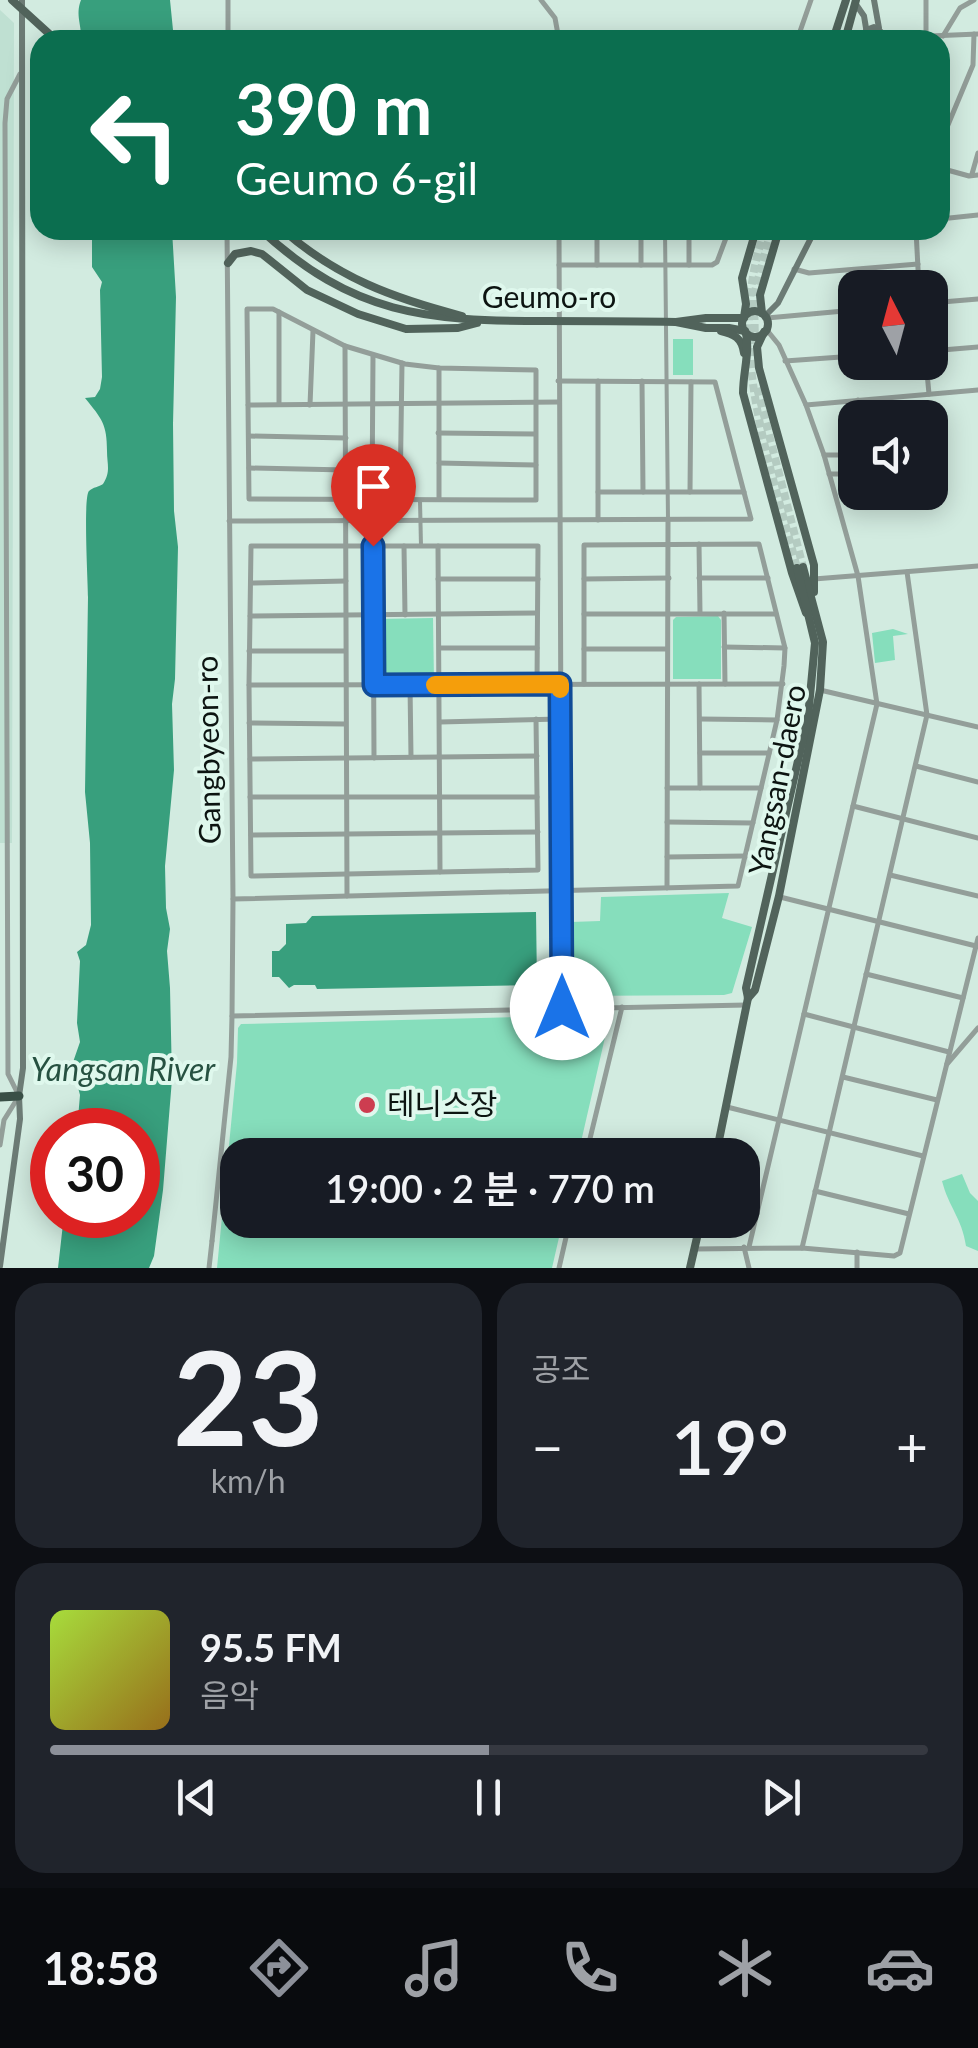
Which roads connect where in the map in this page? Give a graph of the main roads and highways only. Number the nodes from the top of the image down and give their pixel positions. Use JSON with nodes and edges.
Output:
{"nodes":[{"id":1,"x":12,"y":0,"type":"edge"},
{"id":2,"x":22,"y":0,"type":"edge"},
{"id":3,"x":874,"y":0,"type":"edge"},
{"id":4,"x":852,"y":1,"type":"edge"},
{"id":5,"x":45,"y":30,"type":"edge"},
{"id":6,"x":838,"y":30,"type":"edge"},
{"id":7,"x":847,"y":30,"type":"edge"},
{"id":8,"x":864,"y":30,"type":"edge"},
{"id":9,"x":879,"y":30,"type":"edge"},
{"id":10,"x":273,"y":240,"type":"edge"},
{"id":11,"x":294,"y":240,"type":"edge"},
{"id":12,"x":753,"y":240,"type":"edge"},
{"id":13,"x":776,"y":240,"type":"edge"},
{"id":14,"x":810,"y":240,"type":"edge"},
{"id":15,"x":228,"y":264,"type":"road end"},
{"id":16,"x":742,"y":274,"type":"junction"},
{"id":17,"x":764,"y":276,"type":"junction"},
{"id":18,"x":765,"y":316,"type":"junction"},
{"id":19,"x":744,"y":317,"type":"junction"},
{"id":20,"x":718,"y":318,"type":"junction"},
{"id":21,"x":481,"y":321,"type":"junction"},
{"id":22,"x":676,"y":322,"type":"junction"},
{"id":23,"x":706,"y":328,"type":"junction"},
{"id":24,"x":766,"y":331,"type":"junction"},
{"id":25,"x":745,"y":332,"type":"junction"},
{"id":26,"x":744,"y":366,"type":"junction"},
{"id":27,"x":769,"y":405,"type":"junction"},
{"id":28,"x":747,"y":408,"type":"junction"},
{"id":29,"x":814,"y":607,"type":"junction"},
{"id":30,"x":812,"y":627,"type":"junction"},
{"id":31,"x":816,"y":690,"type":"junction"},
{"id":32,"x":747,"y":1002,"type":"junction"},
{"id":33,"x":20,"y":1096,"type":"junction"},
{"id":34,"x":0,"y":1097,"type":"edge"},
{"id":35,"x":720,"y":1138,"type":"edge"},
{"id":36,"x":697,"y":1238,"type":"edge"},
{"id":37,"x":0,"y":1266,"type":"edge"},
{"id":38,"x":690,"y":1268,"type":"edge"}],
"edges":[{"from":1,"to":5,"type":"main road"},
{"from":2,"to":33,"type":"main road"},
{"from":3,"to":9,"type":"main road"},
{"from":4,"to":6,"type":"main road"},
{"from":4,"to":7,"type":"main road"},
{"from":4,"to":8,"type":"main road"},
{"from":10,"to":21,"type":"main road","name":"Geumo-ro"},
{"from":11,"to":21,"type":"main road"},
{"from":12,"to":16,"type":"main road"},
{"from":13,"to":17,"type":"main road"},
{"from":14,"to":18,"type":"main road"},
{"from":15,"to":21,"type":"main road"},
{"from":16,"to":17,"type":"main road"},
{"from":16,"to":19,"type":"main road"},
{"from":16,"to":20,"type":"main road"},
{"from":17,"to":18,"type":"main road"},
{"from":18,"to":19,"type":"main road"},
{"from":18,"to":24,"type":"main road"},
{"from":19,"to":20,"type":"main road","name":"Geumo-ro"},
{"from":19,"to":25,"type":"main road"},
{"from":20,"to":22,"type":"main road","name":"Geumo-ro"},
{"from":21,"to":22,"type":"main road","name":"Geumo-ro"},
{"from":22,"to":23,"type":"main road","name":"Geumo-ro"},
{"from":23,"to":25,"type":"main road","name":"Geumo-ro"},
{"from":23,"to":26,"type":"main road"},
{"from":24,"to":25,"type":"main road"},
{"from":24,"to":27,"type":"main road"},
{"from":25,"to":26,"type":"main road"},
{"from":26,"to":28,"type":"main road"},
{"from":27,"to":28,"type":"main road"},
{"from":27,"to":29,"type":"main road"},
{"from":28,"to":30,"type":"main road"},
{"from":29,"to":30,"type":"main road","name":"Yangsan-daero"},
{"from":29,"to":31,"type":"main road","name":"Yangsan-daero"},
{"from":30,"to":31,"type":"main road","name":"Yangsan-daero"},
{"from":31,"to":32,"type":"main road","name":"Yangsan-daero"},
{"from":31,"to":32,"type":"main road","name":"Yangsan-daero"},
{"from":32,"to":35,"type":"main road","name":"Yangsan-daero"},
{"from":33,"to":34,"type":"highway"},
{"from":33,"to":37,"type":"main road"},
{"from":36,"to":38,"type":"main road"}]}
